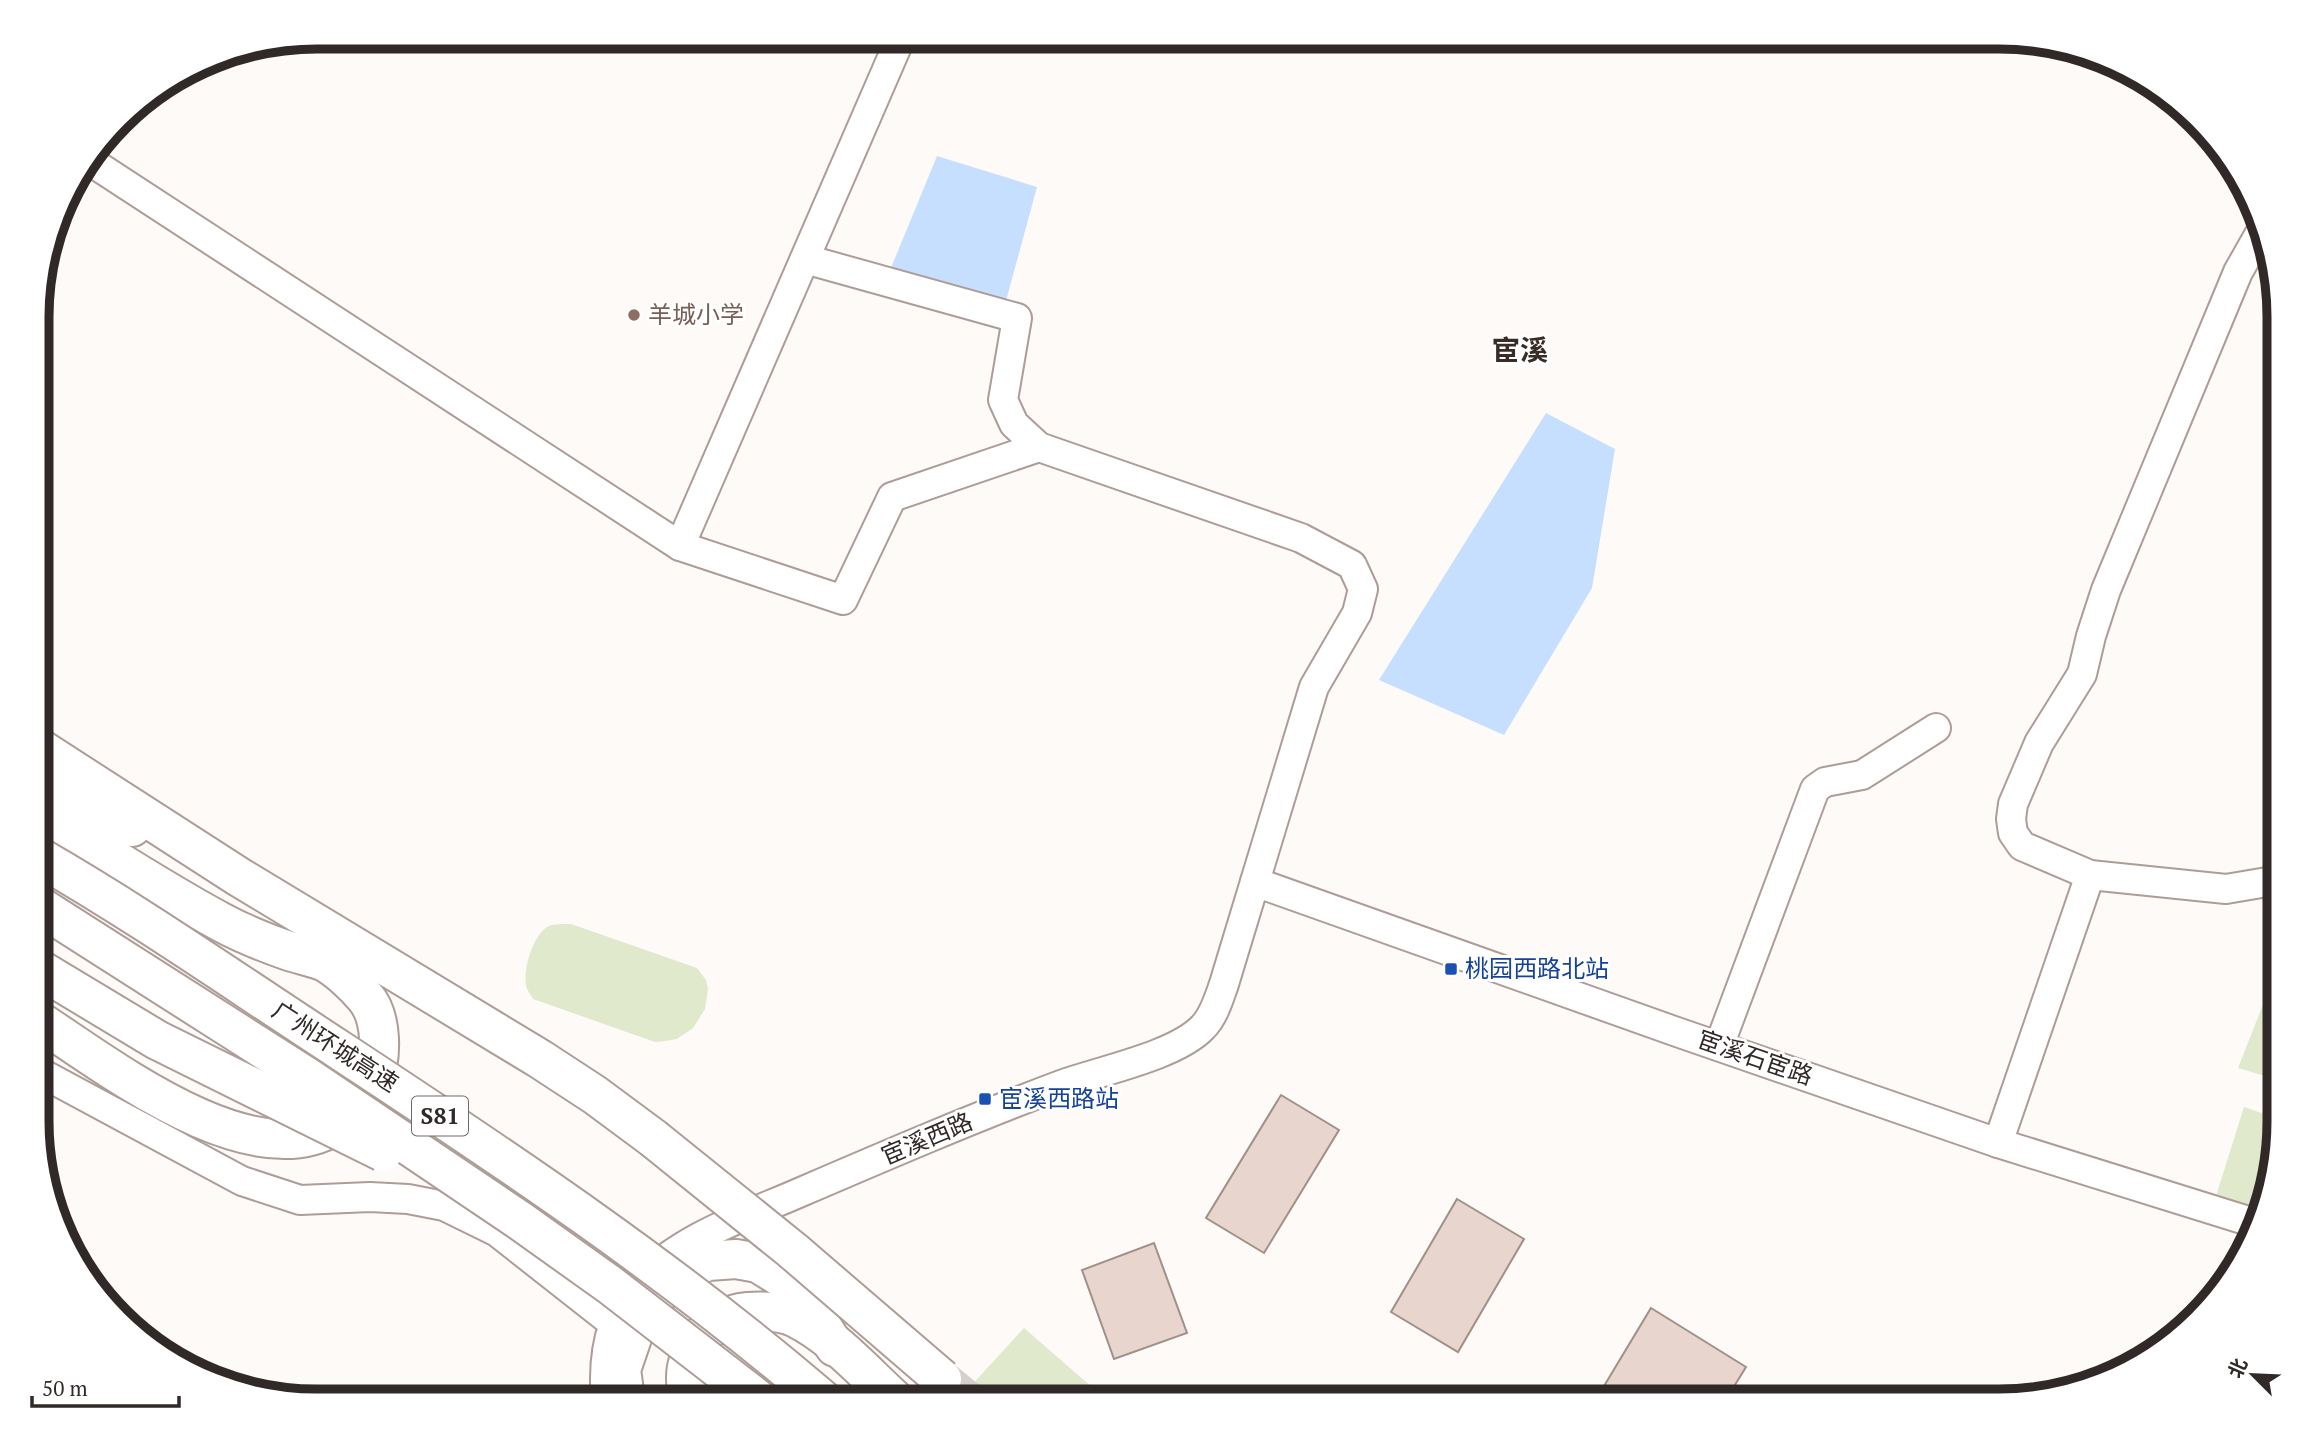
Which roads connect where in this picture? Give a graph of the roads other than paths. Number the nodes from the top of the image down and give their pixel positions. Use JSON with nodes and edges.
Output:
{"nodes":[{"id":1,"x":896,"y":49,"type":"edge"},
{"id":2,"x":96,"y":165,"type":"edge"},
{"id":3,"x":2256,"y":241,"type":"edge"},
{"id":4,"x":805,"y":258,"type":"junction"},
{"id":5,"x":1039,"y":447,"type":"junction"},
{"id":6,"x":680,"y":546,"type":"junction"},
{"id":7,"x":1936,"y":728,"type":"dead end"},
{"id":8,"x":49,"y":754,"type":"edge"},
{"id":9,"x":49,"y":788,"type":"edge"},
{"id":10,"x":88,"y":810,"type":"junction"},
{"id":11,"x":49,"y":819,"type":"edge"},
{"id":12,"x":49,"y":863,"type":"edge"},
{"id":13,"x":2090,"y":875,"type":"junction"},
{"id":14,"x":239,"y":877,"type":"junction"},
{"id":15,"x":1255,"y":882,"type":"junction"},
{"id":16,"x":2267,"y":882,"type":"edge"},
{"id":17,"x":49,"y":912,"type":"edge"},
{"id":18,"x":325,"y":962,"type":"junction"},
{"id":19,"x":49,"y":976,"type":"edge"},
{"id":20,"x":49,"y":985,"type":"edge"},
{"id":21,"x":87,"y":1000,"type":"junction"},
{"id":22,"x":49,"y":1027,"type":"edge"},
{"id":23,"x":49,"y":1041,"type":"edge"},
{"id":24,"x":1719,"y":1046,"type":"junction"},
{"id":25,"x":101,"y":1061,"type":"junction"},
{"id":26,"x":49,"y":1076,"type":"edge"},
{"id":27,"x":1998,"y":1143,"type":"junction"},
{"id":28,"x":519,"y":1220,"type":"junction"},
{"id":29,"x":2248,"y":1221,"type":"edge"},
{"id":30,"x":722,"y":1319,"type":"junction"},
{"id":31,"x":614,"y":1324,"type":"junction"},
{"id":32,"x":835,"y":1346,"type":"junction"},
{"id":33,"x":942,"y":1379,"type":"tunnel mouth"},
{"id":34,"x":606,"y":1389,"type":"edge"},
{"id":35,"x":624,"y":1389,"type":"edge"},
{"id":36,"x":686,"y":1389,"type":"edge"},
{"id":37,"x":745,"y":1389,"type":"edge"},
{"id":38,"x":809,"y":1389,"type":"edge"},
{"id":39,"x":883,"y":1389,"type":"edge"}],
"edges":[{"from":1,"to":4,"type":"street"},
{"from":2,"to":6,"type":"street"},
{"from":3,"to":13,"type":"street"},
{"from":4,"to":5,"type":"street"},
{"from":4,"to":6,"type":"street"},
{"from":5,"to":6,"type":"street"},
{"from":5,"to":15,"type":"street","name":"宦溪西路"},
{"from":7,"to":24,"type":"street"},
{"from":8,"to":14,"type":"highway"},
{"from":9,"to":10,"type":"highway"},
{"from":10,"to":14,"type":"highway"},
{"from":10,"to":18,"type":"highway"},
{"from":11,"to":18,"type":"highway"},
{"from":12,"to":30,"type":"highway","name":"广州环城高速","number":"S81","bridge":true},
{"from":13,"to":16,"type":"street"},
{"from":13,"to":27,"type":"street"},
{"from":14,"to":33,"type":"highway","bridge":true},
{"from":15,"to":24,"type":"street","name":"宦溪石宦路"},
{"from":15,"to":31,"type":"street","name":"宦溪西路"},
{"from":17,"to":28,"type":"highway","name":"广州环城高速","number":"S81","bridge":true},
{"from":18,"to":25,"type":"highway"},
{"from":19,"to":21,"type":"highway","bridge":true},
{"from":20,"to":21,"type":"highway","bridge":true},
{"from":21,"to":28,"type":"highway","bridge":true},
{"from":22,"to":25,"type":"highway"},
{"from":23,"to":25,"type":"highway"},
{"from":24,"to":27,"type":"street","name":"宦溪石宦路"},
{"from":26,"to":31,"type":"street"},
{"from":27,"to":29,"type":"street","name":"宦溪石宦路"},
{"from":28,"to":37,"type":"highway","name":"广州环城高速","number":"S81","bridge":true},
{"from":30,"to":32,"type":"highway"},
{"from":30,"to":36,"type":"highway"},
{"from":30,"to":38,"type":"highway","name":"广州环城高速","number":"S81","bridge":true},
{"from":31,"to":34,"type":"street","name":"宦溪西路"},
{"from":32,"to":35,"type":"highway"},
{"from":32,"to":39,"type":"highway"}]}
